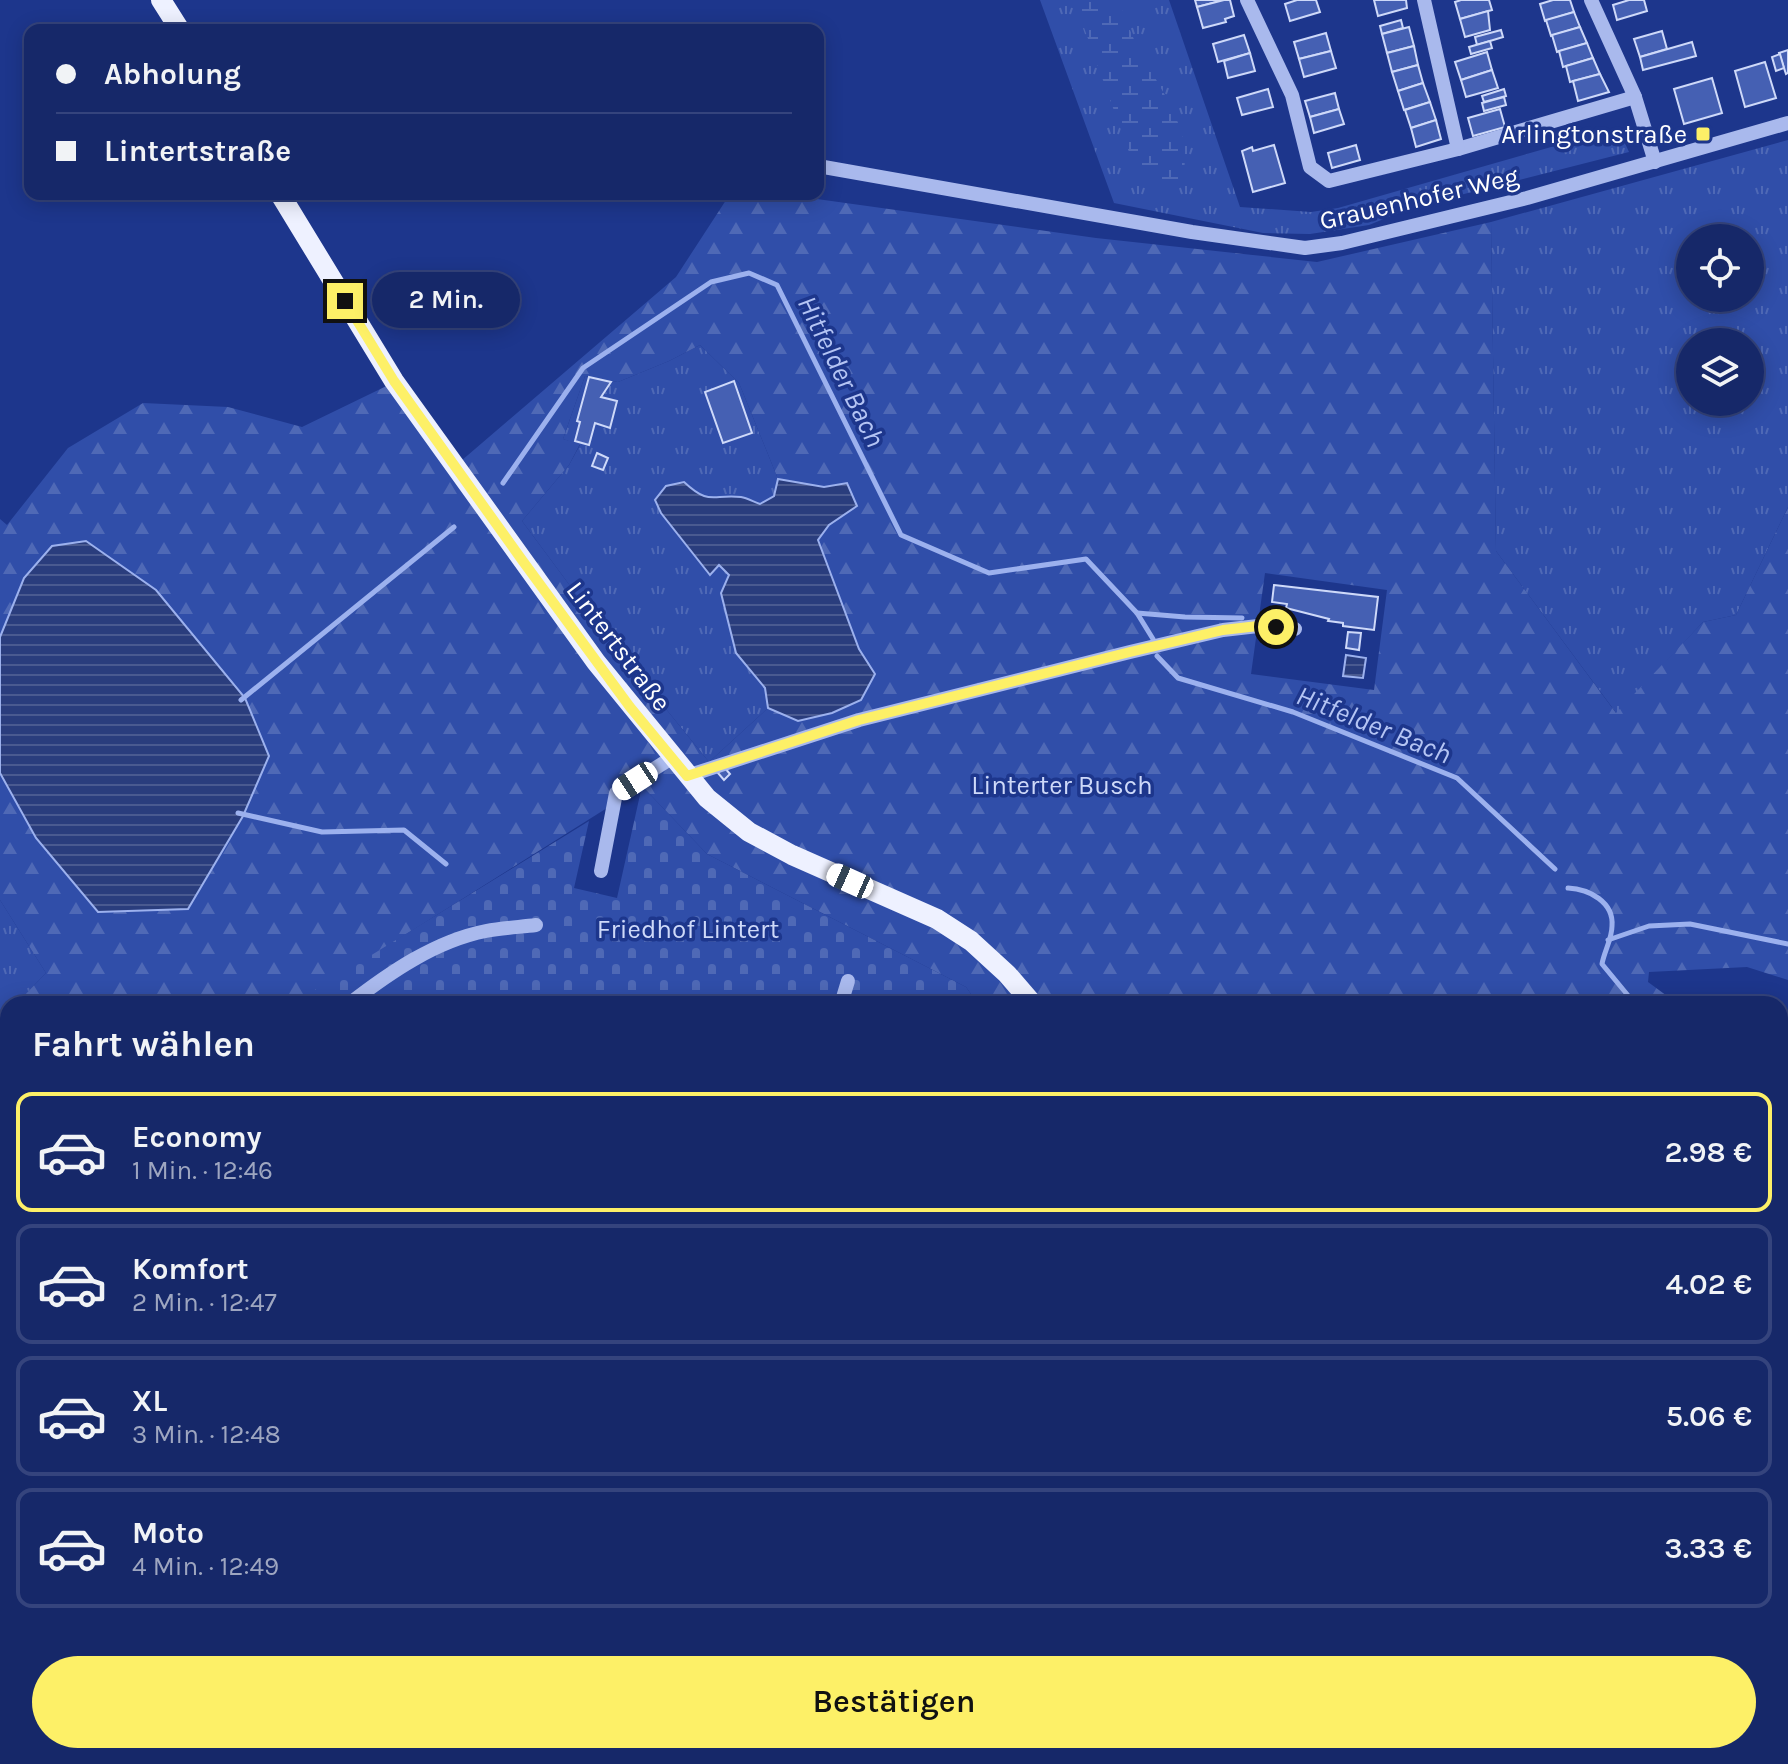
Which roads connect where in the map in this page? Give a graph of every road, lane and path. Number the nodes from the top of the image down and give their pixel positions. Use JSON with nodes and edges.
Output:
{"nodes":[{"id":1,"x":161,"y":0,"type":"edge"},
{"id":2,"x":1247,"y":0,"type":"edge"},
{"id":3,"x":1424,"y":0,"type":"edge"},
{"id":4,"x":1591,"y":0,"type":"edge"},
{"id":5,"x":176,"y":24,"type":"edge"},
{"id":6,"x":1635,"y":97,"type":"junction"},
{"id":7,"x":1788,"y":123,"type":"edge"},
{"id":8,"x":1458,"y":149,"type":"junction"},
{"id":9,"x":1655,"y":162,"type":"junction"},
{"id":10,"x":824,"y":167,"type":"edge"},
{"id":11,"x":284,"y":200,"type":"edge"},
{"id":12,"x":1295,"y":629,"type":"dead end"},
{"id":13,"x":673,"y":757,"type":"junction"},
{"id":14,"x":687,"y":776,"type":"junction"},
{"id":15,"x":601,"y":871,"type":"dead end"},
{"id":16,"x":536,"y":925,"type":"dead end"},
{"id":17,"x":848,"y":981,"type":"dead end"},
{"id":18,"x":359,"y":996,"type":"edge"},
{"id":19,"x":843,"y":996,"type":"edge"},
{"id":20,"x":1026,"y":996,"type":"edge"}],
"edges":[{"from":1,"to":5,"type":"main road"},
{"from":2,"to":8,"type":"street"},
{"from":3,"to":8,"type":"street"},
{"from":4,"to":6,"type":"street"},
{"from":6,"to":8,"type":"street"},
{"from":6,"to":9,"type":"street"},
{"from":7,"to":9,"type":"street","name":"Grauenhofer Weg"},
{"from":9,"to":10,"type":"street","name":"Grauenhofer Weg"},
{"from":11,"to":13,"type":"main road","name":"Lintertstraße"},
{"from":12,"to":14,"type":"street"},
{"from":13,"to":14,"type":"main road","name":"Lintertstraße"},
{"from":13,"to":15,"type":"street"},
{"from":14,"to":20,"type":"main road","name":"Lintertstraße"},
{"from":16,"to":18,"type":"street"},
{"from":17,"to":19,"type":"street"}]}
